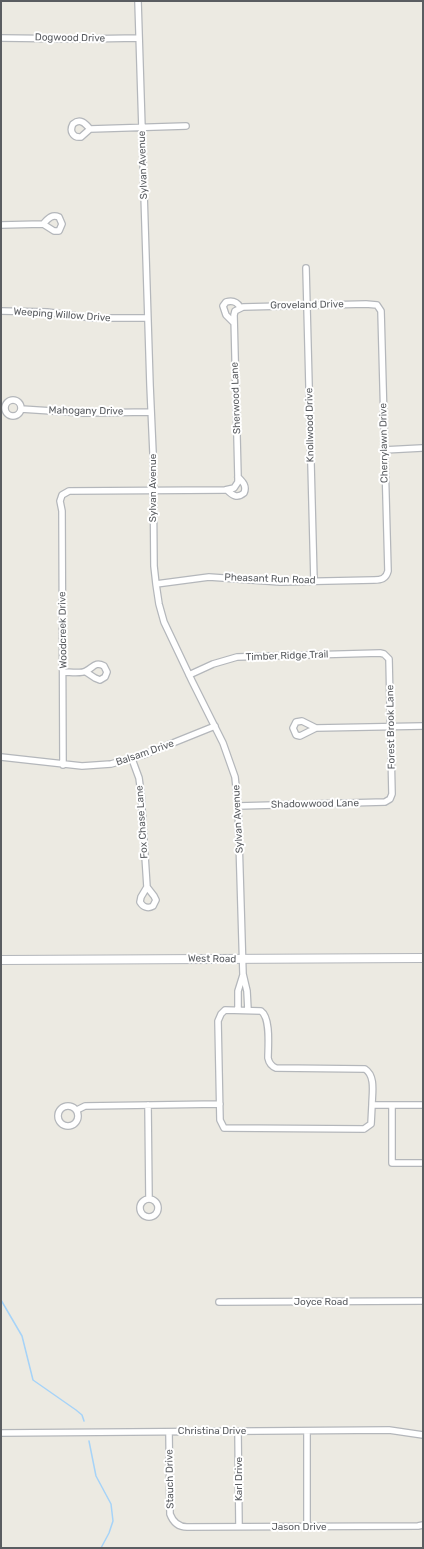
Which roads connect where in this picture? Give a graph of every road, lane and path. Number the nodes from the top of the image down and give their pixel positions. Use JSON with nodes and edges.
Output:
{"nodes":[{"id":1,"x":138,"y":1,"type":"edge"},
{"id":2,"x":1,"y":38,"type":"edge"},
{"id":3,"x":138,"y":38,"type":"junction"},
{"id":4,"x":186,"y":126,"type":"dead end"},
{"id":5,"x":141,"y":128,"type":"junction"},
{"id":6,"x":90,"y":129,"type":"dead end"},
{"id":7,"x":43,"y":224,"type":"dead end"},
{"id":8,"x":1,"y":225,"type":"edge"},
{"id":9,"x":306,"y":268,"type":"dead end"},
{"id":10,"x":307,"y":305,"type":"junction"},
{"id":11,"x":378,"y":306,"type":"joint"},
{"id":12,"x":238,"y":308,"type":"junction"},
{"id":13,"x":1,"y":311,"type":"edge"},
{"id":14,"x":147,"y":318,"type":"junction"},
{"id":15,"x":234,"y":323,"type":"junction"},
{"id":16,"x":21,"y":409,"type":"dead end"},
{"id":17,"x":151,"y":412,"type":"junction"},
{"id":18,"x":422,"y":448,"type":"dead end"},
{"id":19,"x":384,"y":450,"type":"junction"},
{"id":20,"x":238,"y":477,"type":"junction"},
{"id":21,"x":227,"y":490,"type":"junction"},
{"id":22,"x":153,"y":491,"type":"junction"},
{"id":23,"x":383,"y":578,"type":"joint"},
{"id":24,"x":314,"y":581,"type":"junction"},
{"id":25,"x":156,"y":584,"type":"junction"},
{"id":26,"x":387,"y":656,"type":"joint"},
{"id":27,"x":63,"y":672,"type":"junction"},
{"id":28,"x":86,"y":672,"type":"dead end"},
{"id":29,"x":189,"y":675,"type":"junction"},
{"id":30,"x":215,"y":726,"type":"junction"},
{"id":31,"x":423,"y":726,"type":"edge"},
{"id":32,"x":391,"y":727,"type":"junction"},
{"id":33,"x":316,"y":728,"type":"dead end"},
{"id":34,"x":1,"y":757,"type":"edge"},
{"id":35,"x":132,"y":759,"type":"junction"},
{"id":36,"x":63,"y":765,"type":"junction"},
{"id":37,"x":390,"y":799,"type":"joint"},
{"id":38,"x":238,"y":806,"type":"junction"},
{"id":39,"x":147,"y":887,"type":"dead end"},
{"id":40,"x":423,"y":958,"type":"edge"},
{"id":41,"x":242,"y":959,"type":"junction"},
{"id":42,"x":1,"y":960,"type":"edge"},
{"id":43,"x":243,"y":974,"type":"junction"},
{"id":44,"x":238,"y":1010,"type":"junction"},
{"id":45,"x":248,"y":1010,"type":"junction"},
{"id":46,"x":220,"y":1104,"type":"junction"},
{"id":47,"x":148,"y":1105,"type":"junction"},
{"id":48,"x":372,"y":1105,"type":"junction"},
{"id":49,"x":392,"y":1105,"type":"junction"},
{"id":50,"x":423,"y":1105,"type":"edge"},
{"id":51,"x":77,"y":1110,"type":"dead end"},
{"id":52,"x":423,"y":1163,"type":"edge"},
{"id":53,"x":149,"y":1199,"type":"dead end"},
{"id":54,"x":423,"y":1301,"type":"edge"},
{"id":55,"x":219,"y":1302,"type":"dead end"},
{"id":56,"x":238,"y":1431,"type":"junction"},
{"id":57,"x":306,"y":1431,"type":"junction"},
{"id":58,"x":169,"y":1432,"type":"junction"},
{"id":59,"x":1,"y":1433,"type":"edge"},
{"id":60,"x":423,"y":1435,"type":"edge"},
{"id":61,"x":176,"y":1524,"type":"joint"},
{"id":62,"x":423,"y":1525,"type":"edge"},
{"id":63,"x":239,"y":1526,"type":"junction"},
{"id":64,"x":307,"y":1527,"type":"junction"}],
"edges":[{"from":1,"to":3,"type":"street","name":"Sylvan Avenue"},
{"from":2,"to":3,"type":"street","name":"Dogwood Drive"},
{"from":3,"to":5,"type":"street","name":"Sylvan Avenue"},
{"from":4,"to":5,"type":"street"},
{"from":5,"to":6,"type":"street"},
{"from":5,"to":14,"type":"street","name":"Sylvan Avenue"},
{"from":7,"to":8,"type":"street"},
{"from":9,"to":10,"type":"street","name":"Knollwood Drive"},
{"from":10,"to":11,"type":"street","name":"Groveland Drive"},
{"from":10,"to":12,"type":"street","name":"Groveland Drive"},
{"from":10,"to":24,"type":"street","name":"Knollwood Drive"},
{"from":11,"to":19,"type":"street","name":"Cherrylawn Drive"},
{"from":12,"to":15,"type":"street","name":"Sherwood Lane"},
{"from":12,"to":15,"type":"street","name":"Groveland Drive"},
{"from":13,"to":14,"type":"street","name":"Weeping Willow Drive"},
{"from":14,"to":17,"type":"street","name":"Sylvan Avenue"},
{"from":15,"to":20,"type":"street","name":"Sherwood Lane"},
{"from":16,"to":17,"type":"street","name":"Mahogany Drive"},
{"from":17,"to":22,"type":"street","name":"Sylvan Avenue"},
{"from":18,"to":19,"type":"street"},
{"from":19,"to":23,"type":"street","name":"Cherrylawn Drive"},
{"from":20,"to":21,"type":"street","name":"Sherwood Lane"},
{"from":20,"to":21,"type":"street"},
{"from":21,"to":22,"type":"street"},
{"from":22,"to":25,"type":"street","name":"Sylvan Avenue"},
{"from":22,"to":27,"type":"street","name":"Woodcreek Drive"},
{"from":23,"to":24,"type":"street","name":"Pheasant Run Road"},
{"from":24,"to":25,"type":"street","name":"Pheasant Run Road"},
{"from":25,"to":29,"type":"street","name":"Sylvan Avenue"},
{"from":26,"to":29,"type":"street","name":"Timber Ridge Trail"},
{"from":26,"to":32,"type":"street","name":"Forest Brook Lane"},
{"from":27,"to":28,"type":"street"},
{"from":27,"to":36,"type":"street","name":"Woodcreek Drive"},
{"from":29,"to":30,"type":"street","name":"Sylvan Avenue"},
{"from":30,"to":35,"type":"street","name":"Balsam Drive"},
{"from":30,"to":38,"type":"street","name":"Sylvan Avenue"},
{"from":31,"to":32,"type":"street"},
{"from":32,"to":33,"type":"street"},
{"from":32,"to":37,"type":"street","name":"Forest Brook Lane"},
{"from":34,"to":36,"type":"street","name":"Balsam Drive"},
{"from":35,"to":36,"type":"street","name":"Balsam Drive"},
{"from":35,"to":39,"type":"street","name":"Fox Chase Lane"},
{"from":37,"to":38,"type":"street","name":"Shadowwood Lane"},
{"from":38,"to":41,"type":"street","name":"Sylvan Avenue"},
{"from":40,"to":41,"type":"street","name":"West Road"},
{"from":41,"to":42,"type":"street","name":"West Road"},
{"from":41,"to":43,"type":"street","name":"Sylvan Avenue"},
{"from":43,"to":44,"type":"street"},
{"from":43,"to":45,"type":"street"},
{"from":44,"to":45,"type":"street"},
{"from":44,"to":46,"type":"street"},
{"from":45,"to":48,"type":"street"},
{"from":46,"to":47,"type":"street"},
{"from":46,"to":48,"type":"street"},
{"from":47,"to":51,"type":"street"},
{"from":47,"to":53,"type":"street"},
{"from":48,"to":49,"type":"street"},
{"from":49,"to":50,"type":"street"},
{"from":49,"to":52,"type":"street"},
{"from":54,"to":55,"type":"street","name":"Joyce Road"},
{"from":56,"to":57,"type":"street","name":"Christina Drive"},
{"from":56,"to":58,"type":"street","name":"Christina Drive"},
{"from":56,"to":63,"type":"street","name":"Karl Drive"},
{"from":57,"to":60,"type":"street","name":"Christina Drive"},
{"from":57,"to":64,"type":"street"},
{"from":58,"to":59,"type":"street","name":"Christina Drive"},
{"from":58,"to":61,"type":"street","name":"Stauch Drive"},
{"from":61,"to":63,"type":"street","name":"Jason Drive"},
{"from":62,"to":64,"type":"street","name":"Jason Drive"},
{"from":63,"to":64,"type":"street","name":"Jason Drive"}]}
